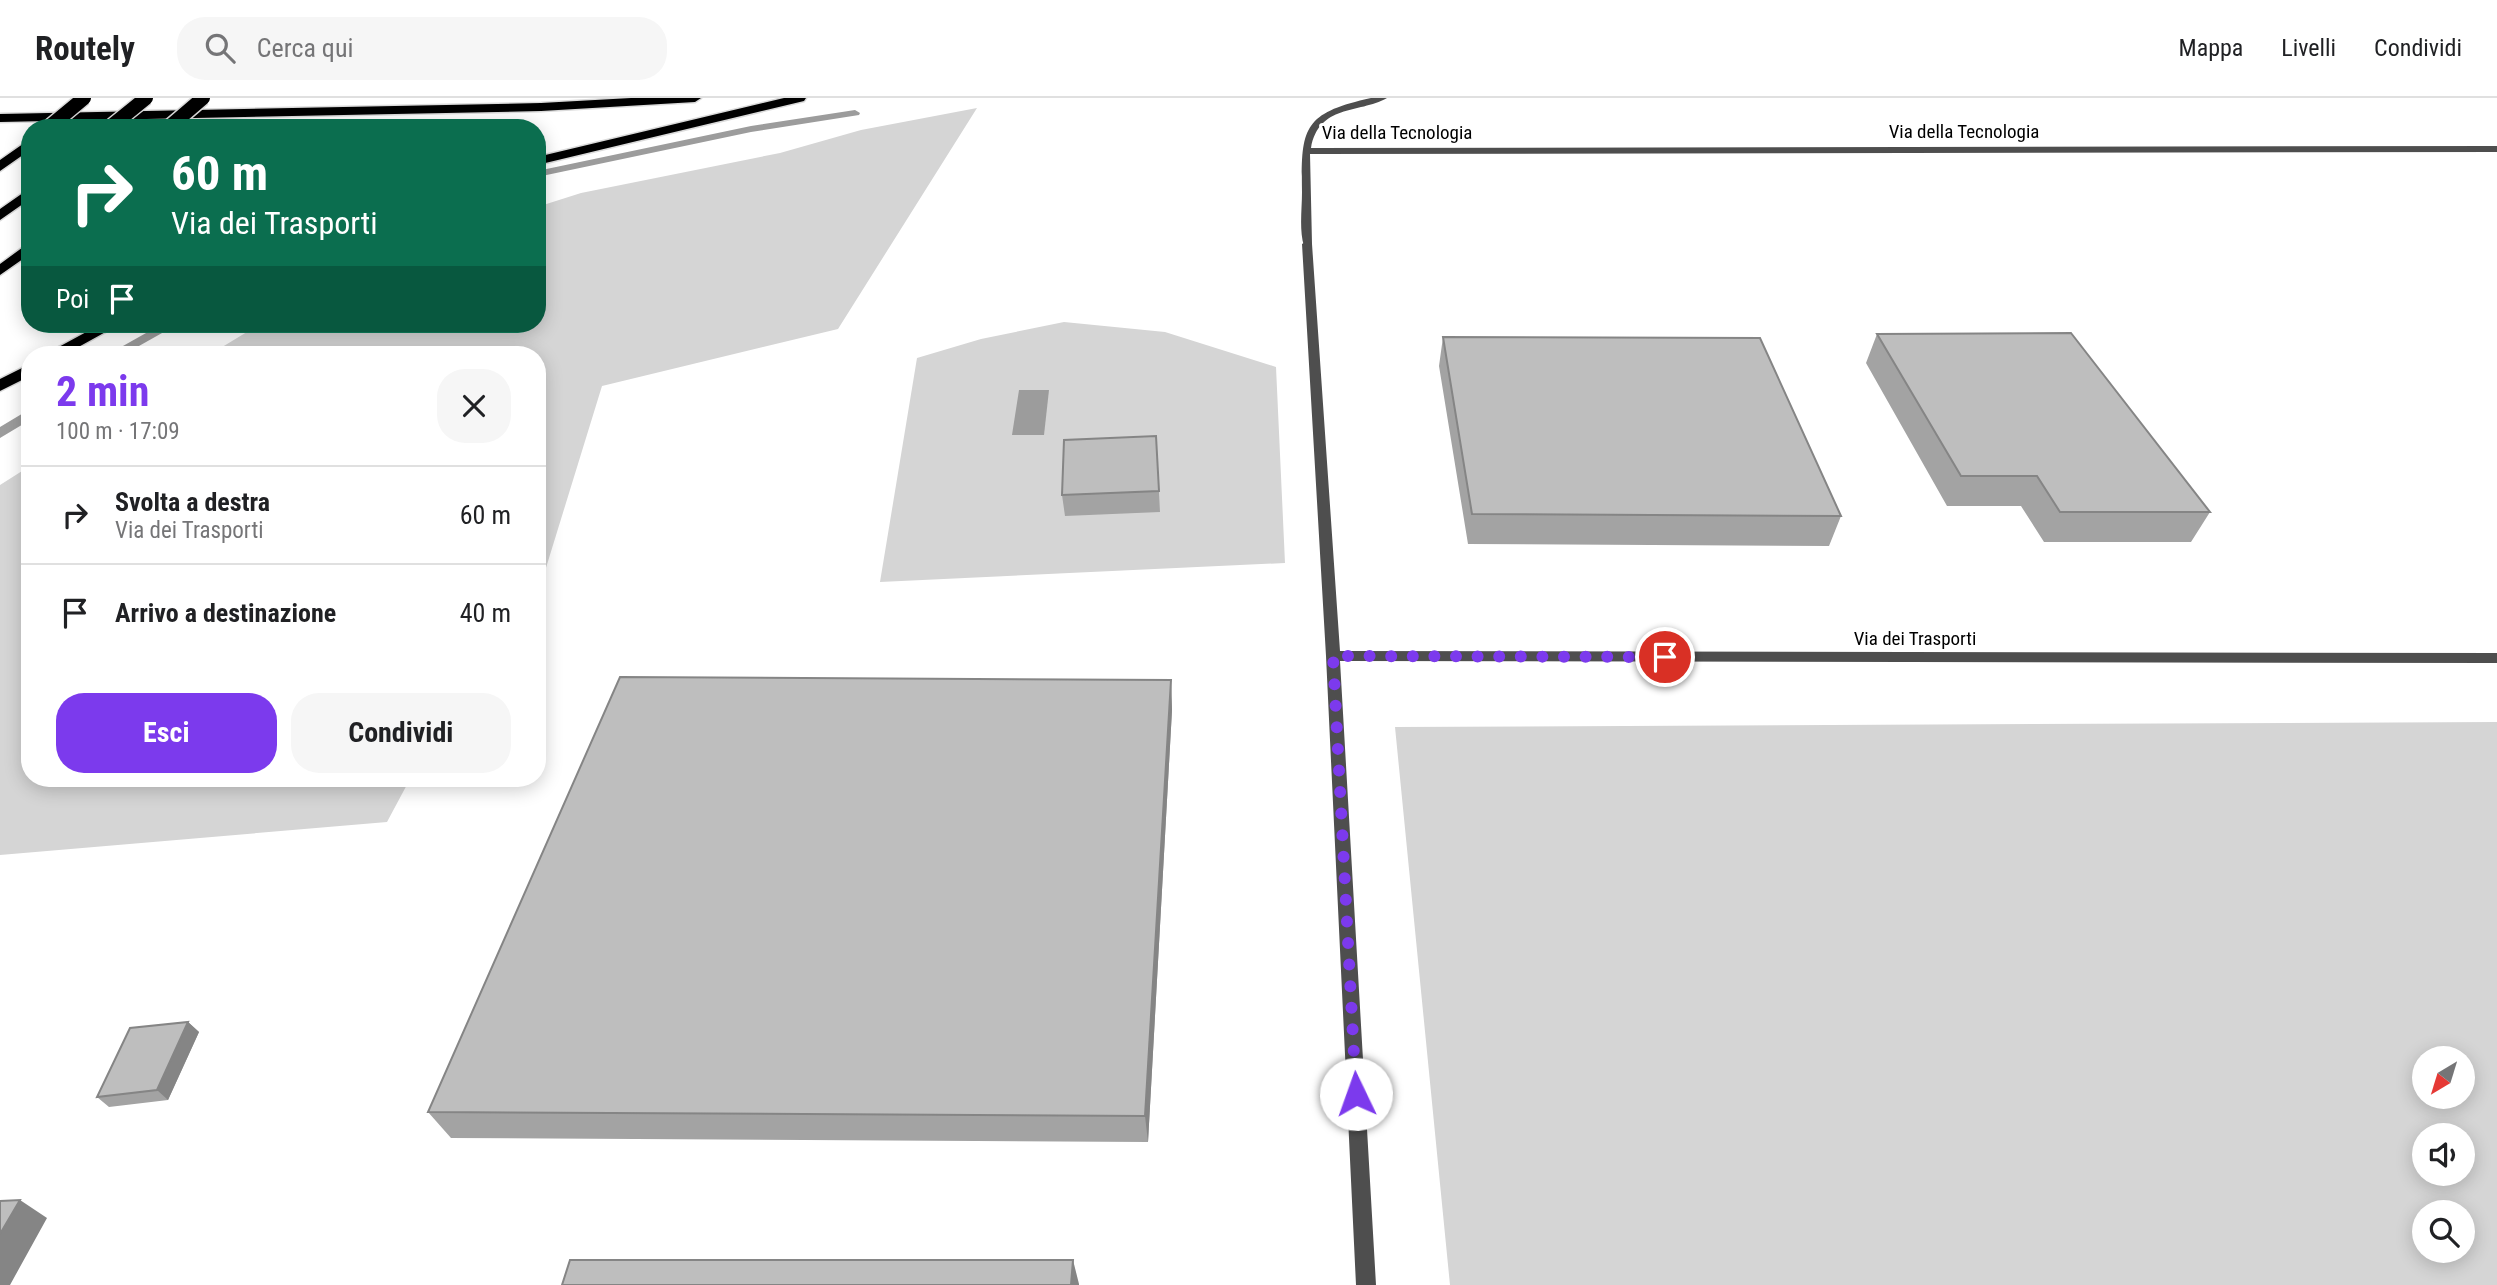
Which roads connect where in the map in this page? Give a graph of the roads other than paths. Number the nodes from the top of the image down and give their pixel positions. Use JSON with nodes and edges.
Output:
{"nodes":[{"id":1,"x":84,"y":98,"type":"edge"},
{"id":2,"x":146,"y":98,"type":"edge"},
{"id":3,"x":203,"y":98,"type":"edge"},
{"id":4,"x":695,"y":98,"type":"edge"},
{"id":5,"x":800,"y":98,"type":"edge"},
{"id":6,"x":1383,"y":98,"type":"edge"},
{"id":7,"x":0,"y":118,"type":"edge"},
{"id":8,"x":59,"y":119,"type":"edge"},
{"id":9,"x":120,"y":119,"type":"edge"},
{"id":10,"x":178,"y":119,"type":"edge"},
{"id":11,"x":2497,"y":149,"type":"edge"},
{"id":12,"x":21,"y":150,"type":"edge"},
{"id":13,"x":1306,"y":151,"type":"junction"},
{"id":14,"x":546,"y":159,"type":"edge"},
{"id":15,"x":0,"y":167,"type":"edge"},
{"id":16,"x":21,"y":199,"type":"edge"},
{"id":17,"x":0,"y":216,"type":"edge"},
{"id":18,"x":21,"y":254,"type":"edge"},
{"id":19,"x":0,"y":271,"type":"edge"},
{"id":20,"x":95,"y":333,"type":"edge"},
{"id":21,"x":69,"y":346,"type":"edge"},
{"id":22,"x":21,"y":374,"type":"edge"},
{"id":23,"x":0,"y":386,"type":"edge"},
{"id":24,"x":1333,"y":656,"type":"junction"},
{"id":25,"x":2497,"y":658,"type":"edge"},
{"id":26,"x":1366,"y":1285,"type":"edge"}],
"edges":[{"from":1,"to":8,"type":"highway","bridge":true},
{"from":2,"to":9,"type":"highway","bridge":true},
{"from":3,"to":10,"type":"highway","bridge":true},
{"from":4,"to":7,"type":"highway"},
{"from":5,"to":14,"type":"highway"},
{"from":6,"to":13,"type":"street"},
{"from":11,"to":13,"type":"street","name":"Via della Tecnologia"},
{"from":12,"to":15,"type":"highway"},
{"from":13,"to":24,"type":"street","name":"Via della Tecnologia"},
{"from":16,"to":17,"type":"highway"},
{"from":18,"to":19,"type":"highway"},
{"from":20,"to":21,"type":"highway"},
{"from":22,"to":23,"type":"highway"},
{"from":24,"to":25,"type":"street","name":"Via dei Trasporti"},
{"from":24,"to":26,"type":"street","name":"Via della Tecnologia"}]}
